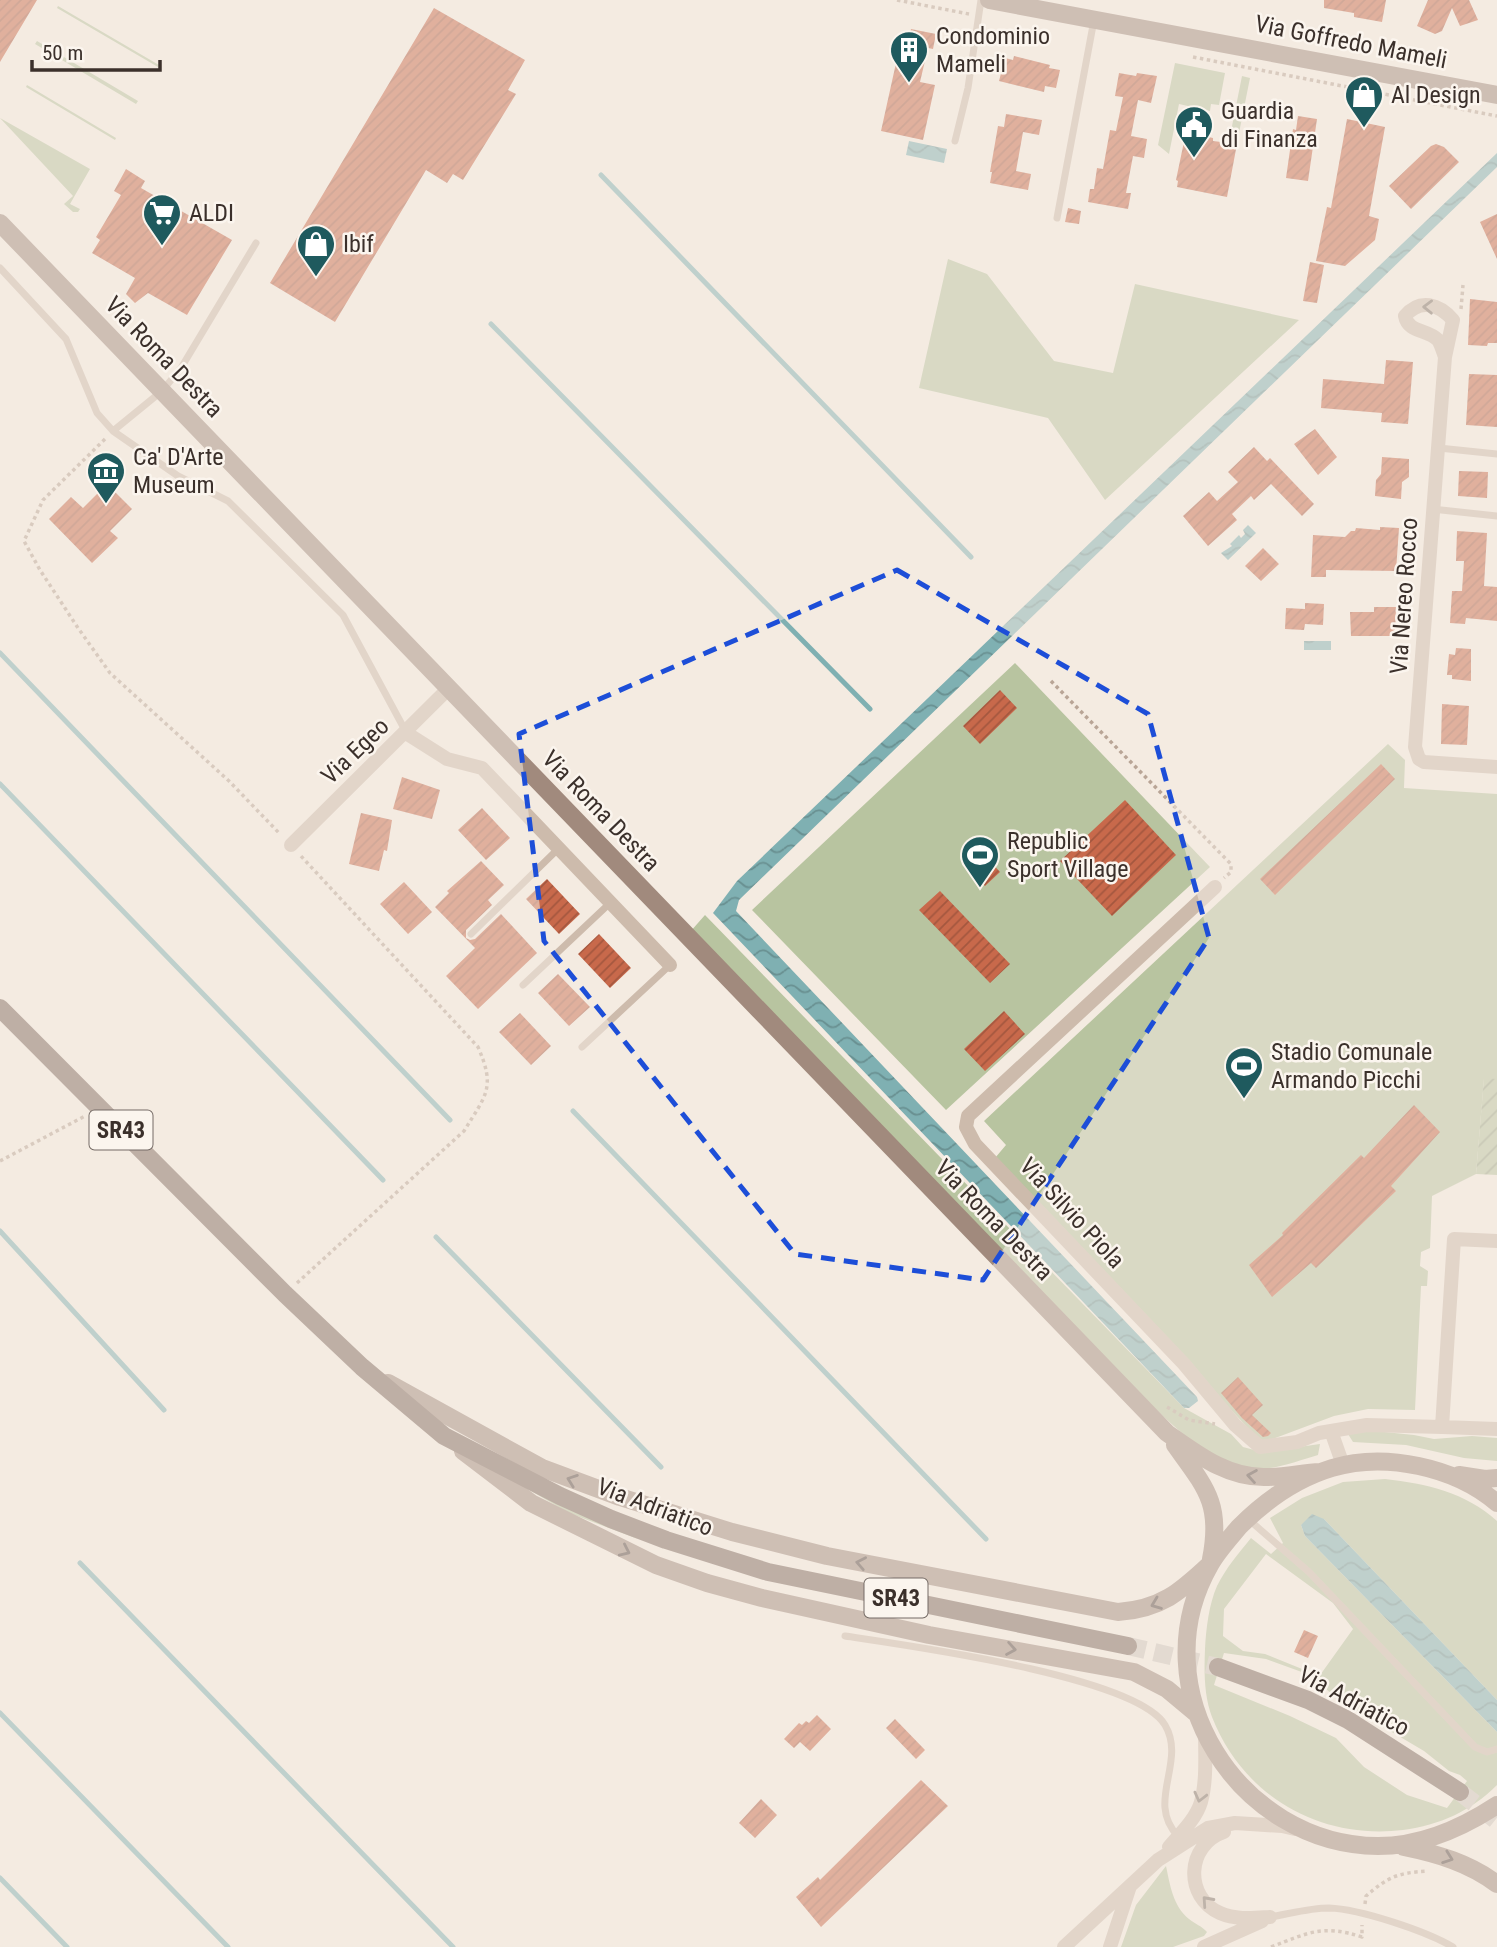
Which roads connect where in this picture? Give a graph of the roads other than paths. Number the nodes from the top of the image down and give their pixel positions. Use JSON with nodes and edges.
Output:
{"nodes":[{"id":1,"x":981,"y":0,"type":"edge"},
{"id":2,"x":989,"y":0,"type":"edge"},
{"id":3,"x":1095,"y":19,"type":"junction"},
{"id":4,"x":1497,"y":95,"type":"edge"},
{"id":5,"x":956,"y":141,"type":"dead end"},
{"id":6,"x":1057,"y":218,"type":"dead end"},
{"id":7,"x":0,"y":223,"type":"edge"},
{"id":8,"x":256,"y":243,"type":"dead end"},
{"id":9,"x":0,"y":268,"type":"edge"},
{"id":10,"x":1445,"y":357,"type":"dead end"},
{"id":11,"x":163,"y":391,"type":"junction"},
{"id":12,"x":113,"y":431,"type":"junction"},
{"id":13,"x":1437,"y":447,"type":"junction"},
{"id":14,"x":1497,"y":454,"type":"edge"},
{"id":15,"x":1432,"y":509,"type":"junction"},
{"id":16,"x":1497,"y":516,"type":"edge"},
{"id":17,"x":449,"y":688,"type":"junction"},
{"id":18,"x":406,"y":733,"type":"junction"},
{"id":19,"x":1497,"y":767,"type":"edge"},
{"id":20,"x":290,"y":845,"type":"road end"},
{"id":21,"x":559,"y":848,"type":"junction"},
{"id":22,"x":1215,"y":887,"type":"road end"},
{"id":23,"x":611,"y":902,"type":"junction"},
{"id":24,"x":471,"y":934,"type":"dead end"},
{"id":25,"x":670,"y":965,"type":"joint"},
{"id":26,"x":523,"y":985,"type":"dead end"},
{"id":27,"x":0,"y":1009,"type":"edge"},
{"id":28,"x":582,"y":1047,"type":"dead end"},
{"id":29,"x":1497,"y":1241,"type":"edge"},
{"id":30,"x":362,"y":1367,"type":"junction"},
{"id":31,"x":1441,"y":1427,"type":"junction"},
{"id":32,"x":1497,"y":1429,"type":"edge"},
{"id":33,"x":1331,"y":1431,"type":"junction"},
{"id":34,"x":1167,"y":1433,"type":"junction"},
{"id":35,"x":444,"y":1436,"type":"junction"},
{"id":36,"x":1343,"y":1465,"type":"junction"},
{"id":37,"x":1437,"y":1471,"type":"junction"},
{"id":38,"x":1320,"y":1472,"type":"junction"},
{"id":39,"x":1497,"y":1478,"type":"edge"},
{"id":40,"x":1497,"y":1503,"type":"edge"},
{"id":41,"x":1248,"y":1519,"type":"junction"},
{"id":42,"x":1210,"y":1564,"type":"junction"},
{"id":43,"x":845,"y":1636,"type":"dead end"},
{"id":44,"x":1128,"y":1646,"type":"tunnel mouth"},
{"id":45,"x":1218,"y":1667,"type":"tunnel mouth"},
{"id":46,"x":1201,"y":1722,"type":"junction"},
{"id":47,"x":1497,"y":1749,"type":"edge"},
{"id":48,"x":1460,"y":1792,"type":"tunnel mouth"},
{"id":49,"x":1497,"y":1805,"type":"edge"},
{"id":50,"x":1497,"y":1817,"type":"edge"},
{"id":51,"x":1476,"y":1819,"type":"junction"},
{"id":52,"x":1248,"y":1824,"type":"junction"},
{"id":53,"x":1310,"y":1832,"type":"junction"},
{"id":54,"x":1178,"y":1836,"type":"junction"},
{"id":55,"x":1394,"y":1845,"type":"junction"},
{"id":56,"x":1158,"y":1860,"type":"junction"},
{"id":57,"x":1497,"y":1884,"type":"edge"},
{"id":58,"x":1130,"y":1885,"type":"junction"},
{"id":59,"x":1270,"y":1917,"type":"junction"},
{"id":60,"x":1064,"y":1947,"type":"edge"},
{"id":61,"x":1110,"y":1947,"type":"edge"},
{"id":62,"x":1204,"y":1947,"type":"edge"},
{"id":63,"x":1453,"y":1947,"type":"edge"}],
"edges":[{"from":1,"to":5,"type":"lane"},
{"from":2,"to":3,"type":"main road","name":"Via Goffredo Mameli"},
{"from":3,"to":4,"type":"main road","name":"Via Goffredo Mameli"},
{"from":3,"to":6,"type":"lane"},
{"from":7,"to":11,"type":"main road","name":"Via Roma Destra"},
{"from":8,"to":11,"type":"lane"},
{"from":9,"to":12,"type":"lane"},
{"from":10,"to":13,"type":"street","name":"Via Nereo Rocco"},
{"from":11,"to":12,"type":"lane"},
{"from":11,"to":17,"type":"main road","name":"Via Roma Destra"},
{"from":12,"to":18,"type":"lane"},
{"from":13,"to":14,"type":"lane"},
{"from":13,"to":15,"type":"street","name":"Via Nereo Rocco"},
{"from":15,"to":16,"type":"lane"},
{"from":15,"to":19,"type":"street","name":"Via Nereo Rocco"},
{"from":17,"to":18,"type":"street","name":"Via Egeo"},
{"from":17,"to":34,"type":"main road","name":"Via Roma Destra"},
{"from":18,"to":20,"type":"street","name":"Via Egeo"},
{"from":18,"to":21,"type":"street"},
{"from":21,"to":23,"type":"street"},
{"from":21,"to":24,"type":"lane"},
{"from":22,"to":33,"type":"street","name":"Via Silvio Piola"},
{"from":23,"to":25,"type":"street"},
{"from":23,"to":26,"type":"lane"},
{"from":25,"to":28,"type":"lane"},
{"from":27,"to":30,"type":"main road","name":"Via Adriatico","number":"SR43"},
{"from":29,"to":31,"type":"street"},
{"from":30,"to":35,"type":"main road","name":"Via Adriatico","number":"SR43"},
{"from":42,"to":30,"type":"main road","one_way":true},
{"from":31,"to":32,"type":"street","name":"Via Silvio Piola"},
{"from":31,"to":33,"type":"street","name":"Via Silvio Piola"},
{"from":33,"to":36,"type":"street"},
{"from":38,"to":34,"type":"main road","name":"Via Roma Destra","one_way":true},
{"from":34,"to":42,"type":"main road","name":"Via Roma Destra"},
{"from":35,"to":44,"type":"main road","name":"Via Adriatico","number":"SR43"},
{"from":35,"to":46,"type":"main road","one_way":true},
{"from":36,"to":37,"type":"main road"},
{"from":36,"to":38,"type":"main road"},
{"from":37,"to":39,"type":"main road"},
{"from":37,"to":40,"type":"main road"},
{"from":38,"to":41,"type":"main road"},
{"from":41,"to":42,"type":"main road"},
{"from":41,"to":47,"type":"lane"},
{"from":42,"to":46,"type":"main road"},
{"from":43,"to":54,"type":"lane"},
{"from":45,"to":48,"type":"main road","name":"Via Adriatico"},
{"from":46,"to":53,"type":"main road"},
{"from":46,"to":54,"type":"street","one_way":true},
{"from":49,"to":51,"type":"main road"},
{"from":50,"to":51,"type":"main road"},
{"from":51,"to":55,"type":"main road"},
{"from":52,"to":53,"type":"street"},
{"from":52,"to":56,"type":"street"},
{"from":59,"to":52,"type":"street","one_way":true},
{"from":53,"to":55,"type":"main road"},
{"from":54,"to":56,"type":"street"},
{"from":55,"to":57,"type":"main road","one_way":true},
{"from":56,"to":58,"type":"street"},
{"from":58,"to":60,"type":"street"},
{"from":58,"to":61,"type":"street"},
{"from":59,"to":62,"type":"street"},
{"from":59,"to":63,"type":"lane"}]}
